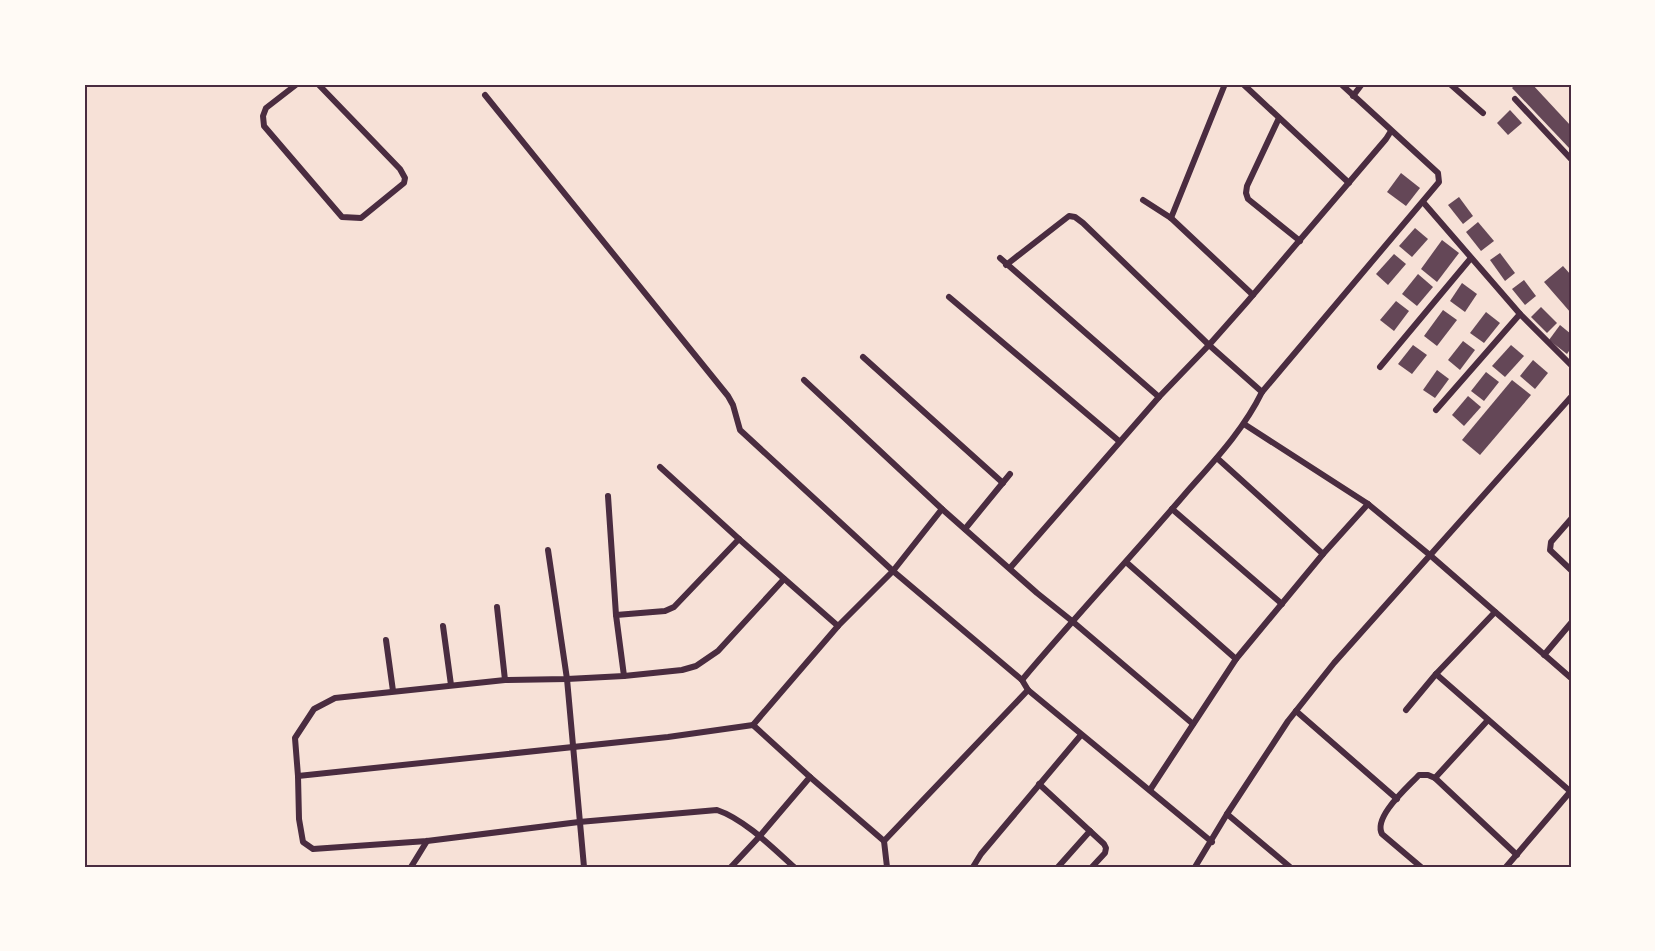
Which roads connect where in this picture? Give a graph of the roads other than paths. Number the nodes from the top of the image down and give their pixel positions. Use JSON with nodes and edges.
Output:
{"nodes":[{"id":1,"x":297,"y":84,"type":"edge"},
{"id":2,"x":318,"y":84,"type":"edge"},
{"id":3,"x":1225,"y":84,"type":"edge"},
{"id":4,"x":1243,"y":84,"type":"edge"},
{"id":5,"x":1341,"y":84,"type":"edge"},
{"id":6,"x":1362,"y":84,"type":"edge"},
{"id":7,"x":1450,"y":84,"type":"edge"},
{"id":8,"x":485,"y":95,"type":"dead end"},
{"id":9,"x":1353,"y":96,"type":"junction"},
{"id":10,"x":1515,"y":99,"type":"dead end"},
{"id":11,"x":1483,"y":113,"type":"dead end"},
{"id":12,"x":1279,"y":118,"type":"junction"},
{"id":13,"x":1391,"y":131,"type":"junction"},
{"id":14,"x":1571,"y":159,"type":"edge"},
{"id":15,"x":1349,"y":183,"type":"junction"},
{"id":16,"x":1143,"y":200,"type":"dead end"},
{"id":17,"x":1423,"y":202,"type":"junction"},
{"id":18,"x":1171,"y":218,"type":"junction"},
{"id":19,"x":1299,"y":241,"type":"junction"},
{"id":20,"x":1000,"y":258,"type":"dead end"},
{"id":21,"x":1471,"y":258,"type":"junction"},
{"id":22,"x":1006,"y":265,"type":"junction"},
{"id":23,"x":1253,"y":295,"type":"junction"},
{"id":24,"x":949,"y":297,"type":"dead end"},
{"id":25,"x":1520,"y":314,"type":"junction"},
{"id":26,"x":1209,"y":345,"type":"junction"},
{"id":27,"x":863,"y":357,"type":"dead end"},
{"id":28,"x":1571,"y":365,"type":"edge"},
{"id":29,"x":1380,"y":367,"type":"dead end"},
{"id":30,"x":804,"y":380,"type":"dead end"},
{"id":31,"x":1262,"y":392,"type":"junction"},
{"id":32,"x":1159,"y":397,"type":"junction"},
{"id":33,"x":1571,"y":398,"type":"edge"},
{"id":34,"x":1436,"y":410,"type":"dead end"},
{"id":35,"x":1244,"y":424,"type":"junction"},
{"id":36,"x":1119,"y":441,"type":"junction"},
{"id":37,"x":1217,"y":458,"type":"junction"},
{"id":38,"x":660,"y":467,"type":"dead end"},
{"id":39,"x":1010,"y":474,"type":"dead end"},
{"id":40,"x":1003,"y":483,"type":"junction"},
{"id":41,"x":608,"y":496,"type":"dead end"},
{"id":42,"x":1368,"y":504,"type":"junction"},
{"id":43,"x":942,"y":509,"type":"junction"},
{"id":44,"x":1172,"y":509,"type":"junction"},
{"id":45,"x":1571,"y":519,"type":"edge"},
{"id":46,"x":965,"y":529,"type":"junction"},
{"id":47,"x":739,"y":539,"type":"junction"},
{"id":48,"x":548,"y":550,"type":"dead end"},
{"id":49,"x":1323,"y":554,"type":"junction"},
{"id":50,"x":1431,"y":556,"type":"junction"},
{"id":51,"x":1126,"y":562,"type":"junction"},
{"id":52,"x":1010,"y":568,"type":"junction"},
{"id":53,"x":1571,"y":570,"type":"edge"},
{"id":54,"x":893,"y":571,"type":"junction"},
{"id":55,"x":784,"y":579,"type":"junction"},
{"id":56,"x":1282,"y":603,"type":"junction"},
{"id":57,"x":497,"y":607,"type":"dead end"},
{"id":58,"x":1495,"y":612,"type":"junction"},
{"id":59,"x":616,"y":615,"type":"junction"},
{"id":60,"x":1072,"y":621,"type":"junction"},
{"id":61,"x":1571,"y":623,"type":"edge"},
{"id":62,"x":443,"y":626,"type":"dead end"},
{"id":63,"x":838,"y":626,"type":"junction"},
{"id":64,"x":386,"y":640,"type":"dead end"},
{"id":65,"x":1544,"y":655,"type":"junction"},
{"id":66,"x":1236,"y":659,"type":"junction"},
{"id":67,"x":1436,"y":674,"type":"junction"},
{"id":68,"x":624,"y":676,"type":"junction"},
{"id":69,"x":1571,"y":678,"type":"edge"},
{"id":70,"x":567,"y":679,"type":"junction"},
{"id":71,"x":505,"y":680,"type":"junction"},
{"id":72,"x":1022,"y":680,"type":"junction"},
{"id":73,"x":451,"y":685,"type":"junction"},
{"id":74,"x":1028,"y":690,"type":"junction"},
{"id":75,"x":393,"y":691,"type":"junction"},
{"id":76,"x":1406,"y":710,"type":"dead end"},
{"id":77,"x":1296,"y":711,"type":"junction"},
{"id":78,"x":1488,"y":720,"type":"junction"},
{"id":79,"x":1193,"y":724,"type":"junction"},
{"id":80,"x":753,"y":725,"type":"junction"},
{"id":81,"x":1081,"y":735,"type":"junction"},
{"id":82,"x":573,"y":747,"type":"junction"},
{"id":83,"x":298,"y":776,"type":"junction"},
{"id":84,"x":810,"y":777,"type":"junction"},
{"id":85,"x":1435,"y":778,"type":"junction"},
{"id":86,"x":1039,"y":784,"type":"junction"},
{"id":87,"x":1150,"y":790,"type":"junction"},
{"id":88,"x":1570,"y":792,"type":"edge"},
{"id":89,"x":1397,"y":799,"type":"junction"},
{"id":90,"x":1227,"y":814,"type":"junction"},
{"id":91,"x":579,"y":822,"type":"junction"},
{"id":92,"x":1090,"y":831,"type":"junction"},
{"id":93,"x":759,"y":837,"type":"junction"},
{"id":94,"x":427,"y":841,"type":"junction"},
{"id":95,"x":884,"y":841,"type":"junction"},
{"id":96,"x":1212,"y":842,"type":"junction"},
{"id":97,"x":1517,"y":855,"type":"junction"},
{"id":98,"x":411,"y":867,"type":"edge"},
{"id":99,"x":584,"y":867,"type":"edge"},
{"id":100,"x":730,"y":867,"type":"edge"},
{"id":101,"x":794,"y":867,"type":"edge"},
{"id":102,"x":887,"y":867,"type":"edge"},
{"id":103,"x":973,"y":867,"type":"edge"},
{"id":104,"x":1058,"y":867,"type":"edge"},
{"id":105,"x":1092,"y":867,"type":"edge"},
{"id":106,"x":1195,"y":867,"type":"edge"},
{"id":107,"x":1290,"y":867,"type":"edge"},
{"id":108,"x":1421,"y":867,"type":"edge"},
{"id":109,"x":1506,"y":867,"type":"edge"}],
"edges":[{"from":1,"to":2,"type":"street"},
{"from":3,"to":18,"type":"street"},
{"from":4,"to":12,"type":"street"},
{"from":5,"to":9,"type":"street"},
{"from":6,"to":9,"type":"street"},
{"from":7,"to":11,"type":"street"},
{"from":8,"to":54,"type":"street"},
{"from":9,"to":13,"type":"street"},
{"from":10,"to":14,"type":"street"},
{"from":12,"to":15,"type":"street"},
{"from":12,"to":19,"type":"street"},
{"from":13,"to":15,"type":"street"},
{"from":13,"to":17,"type":"street"},
{"from":15,"to":19,"type":"street"},
{"from":16,"to":18,"type":"street"},
{"from":17,"to":21,"type":"street"},
{"from":17,"to":31,"type":"street"},
{"from":18,"to":23,"type":"street"},
{"from":19,"to":23,"type":"street"},
{"from":20,"to":22,"type":"street"},
{"from":21,"to":25,"type":"street"},
{"from":21,"to":29,"type":"street"},
{"from":22,"to":26,"type":"street"},
{"from":22,"to":32,"type":"street"},
{"from":23,"to":26,"type":"street"},
{"from":24,"to":36,"type":"street"},
{"from":25,"to":28,"type":"street"},
{"from":25,"to":34,"type":"street"},
{"from":26,"to":31,"type":"street"},
{"from":26,"to":32,"type":"street"},
{"from":27,"to":40,"type":"street"},
{"from":30,"to":43,"type":"street"},
{"from":31,"to":35,"type":"street"},
{"from":32,"to":36,"type":"street"},
{"from":33,"to":50,"type":"street"},
{"from":35,"to":37,"type":"street"},
{"from":35,"to":42,"type":"street"},
{"from":36,"to":52,"type":"street"},
{"from":37,"to":44,"type":"street"},
{"from":37,"to":49,"type":"street"},
{"from":38,"to":47,"type":"street"},
{"from":39,"to":40,"type":"street"},
{"from":40,"to":46,"type":"street"},
{"from":41,"to":59,"type":"street"},
{"from":42,"to":49,"type":"street"},
{"from":42,"to":50,"type":"street"},
{"from":43,"to":46,"type":"street"},
{"from":43,"to":54,"type":"street"},
{"from":44,"to":51,"type":"street"},
{"from":44,"to":56,"type":"street"},
{"from":45,"to":53,"type":"street"},
{"from":46,"to":52,"type":"street"},
{"from":47,"to":55,"type":"street"},
{"from":47,"to":59,"type":"street"},
{"from":48,"to":70,"type":"street"},
{"from":49,"to":56,"type":"street"},
{"from":50,"to":58,"type":"street"},
{"from":50,"to":77,"type":"street"},
{"from":51,"to":60,"type":"street"},
{"from":51,"to":66,"type":"street"},
{"from":52,"to":60,"type":"street"},
{"from":54,"to":63,"type":"street"},
{"from":54,"to":72,"type":"street"},
{"from":55,"to":63,"type":"street"},
{"from":55,"to":68,"type":"street"},
{"from":56,"to":66,"type":"street"},
{"from":57,"to":71,"type":"street"},
{"from":58,"to":65,"type":"street"},
{"from":58,"to":67,"type":"street"},
{"from":59,"to":68,"type":"street"},
{"from":60,"to":72,"type":"street"},
{"from":60,"to":79,"type":"street"},
{"from":61,"to":65,"type":"street"},
{"from":62,"to":73,"type":"street"},
{"from":63,"to":80,"type":"street"},
{"from":64,"to":75,"type":"street"},
{"from":65,"to":69,"type":"street"},
{"from":66,"to":79,"type":"street"},
{"from":67,"to":76,"type":"street"},
{"from":67,"to":78,"type":"street"},
{"from":68,"to":70,"type":"street"},
{"from":70,"to":71,"type":"street"},
{"from":70,"to":82,"type":"street"},
{"from":71,"to":73,"type":"street"},
{"from":72,"to":74,"type":"street"},
{"from":73,"to":75,"type":"street"},
{"from":74,"to":81,"type":"street"},
{"from":74,"to":95,"type":"street"},
{"from":75,"to":83,"type":"street"},
{"from":77,"to":89,"type":"street"},
{"from":77,"to":90,"type":"street"},
{"from":78,"to":85,"type":"street"},
{"from":78,"to":88,"type":"street"},
{"from":79,"to":87,"type":"street"},
{"from":80,"to":82,"type":"street"},
{"from":80,"to":84,"type":"street"},
{"from":81,"to":86,"type":"street"},
{"from":81,"to":87,"type":"street"},
{"from":82,"to":83,"type":"street"},
{"from":82,"to":91,"type":"street"},
{"from":83,"to":94,"type":"street"},
{"from":84,"to":93,"type":"street"},
{"from":84,"to":95,"type":"street"},
{"from":85,"to":89,"type":"street"},
{"from":85,"to":97,"type":"street"},
{"from":86,"to":92,"type":"street"},
{"from":86,"to":103,"type":"street"},
{"from":87,"to":96,"type":"street"},
{"from":88,"to":97,"type":"street"},
{"from":89,"to":108,"type":"street"},
{"from":90,"to":96,"type":"street"},
{"from":90,"to":107,"type":"street"},
{"from":91,"to":93,"type":"street"},
{"from":91,"to":94,"type":"street"},
{"from":91,"to":99,"type":"street"},
{"from":92,"to":104,"type":"street"},
{"from":92,"to":105,"type":"street"},
{"from":93,"to":100,"type":"street"},
{"from":93,"to":101,"type":"street"},
{"from":94,"to":98,"type":"street"},
{"from":95,"to":102,"type":"street"},
{"from":96,"to":106,"type":"street"},
{"from":97,"to":109,"type":"street"}]}
